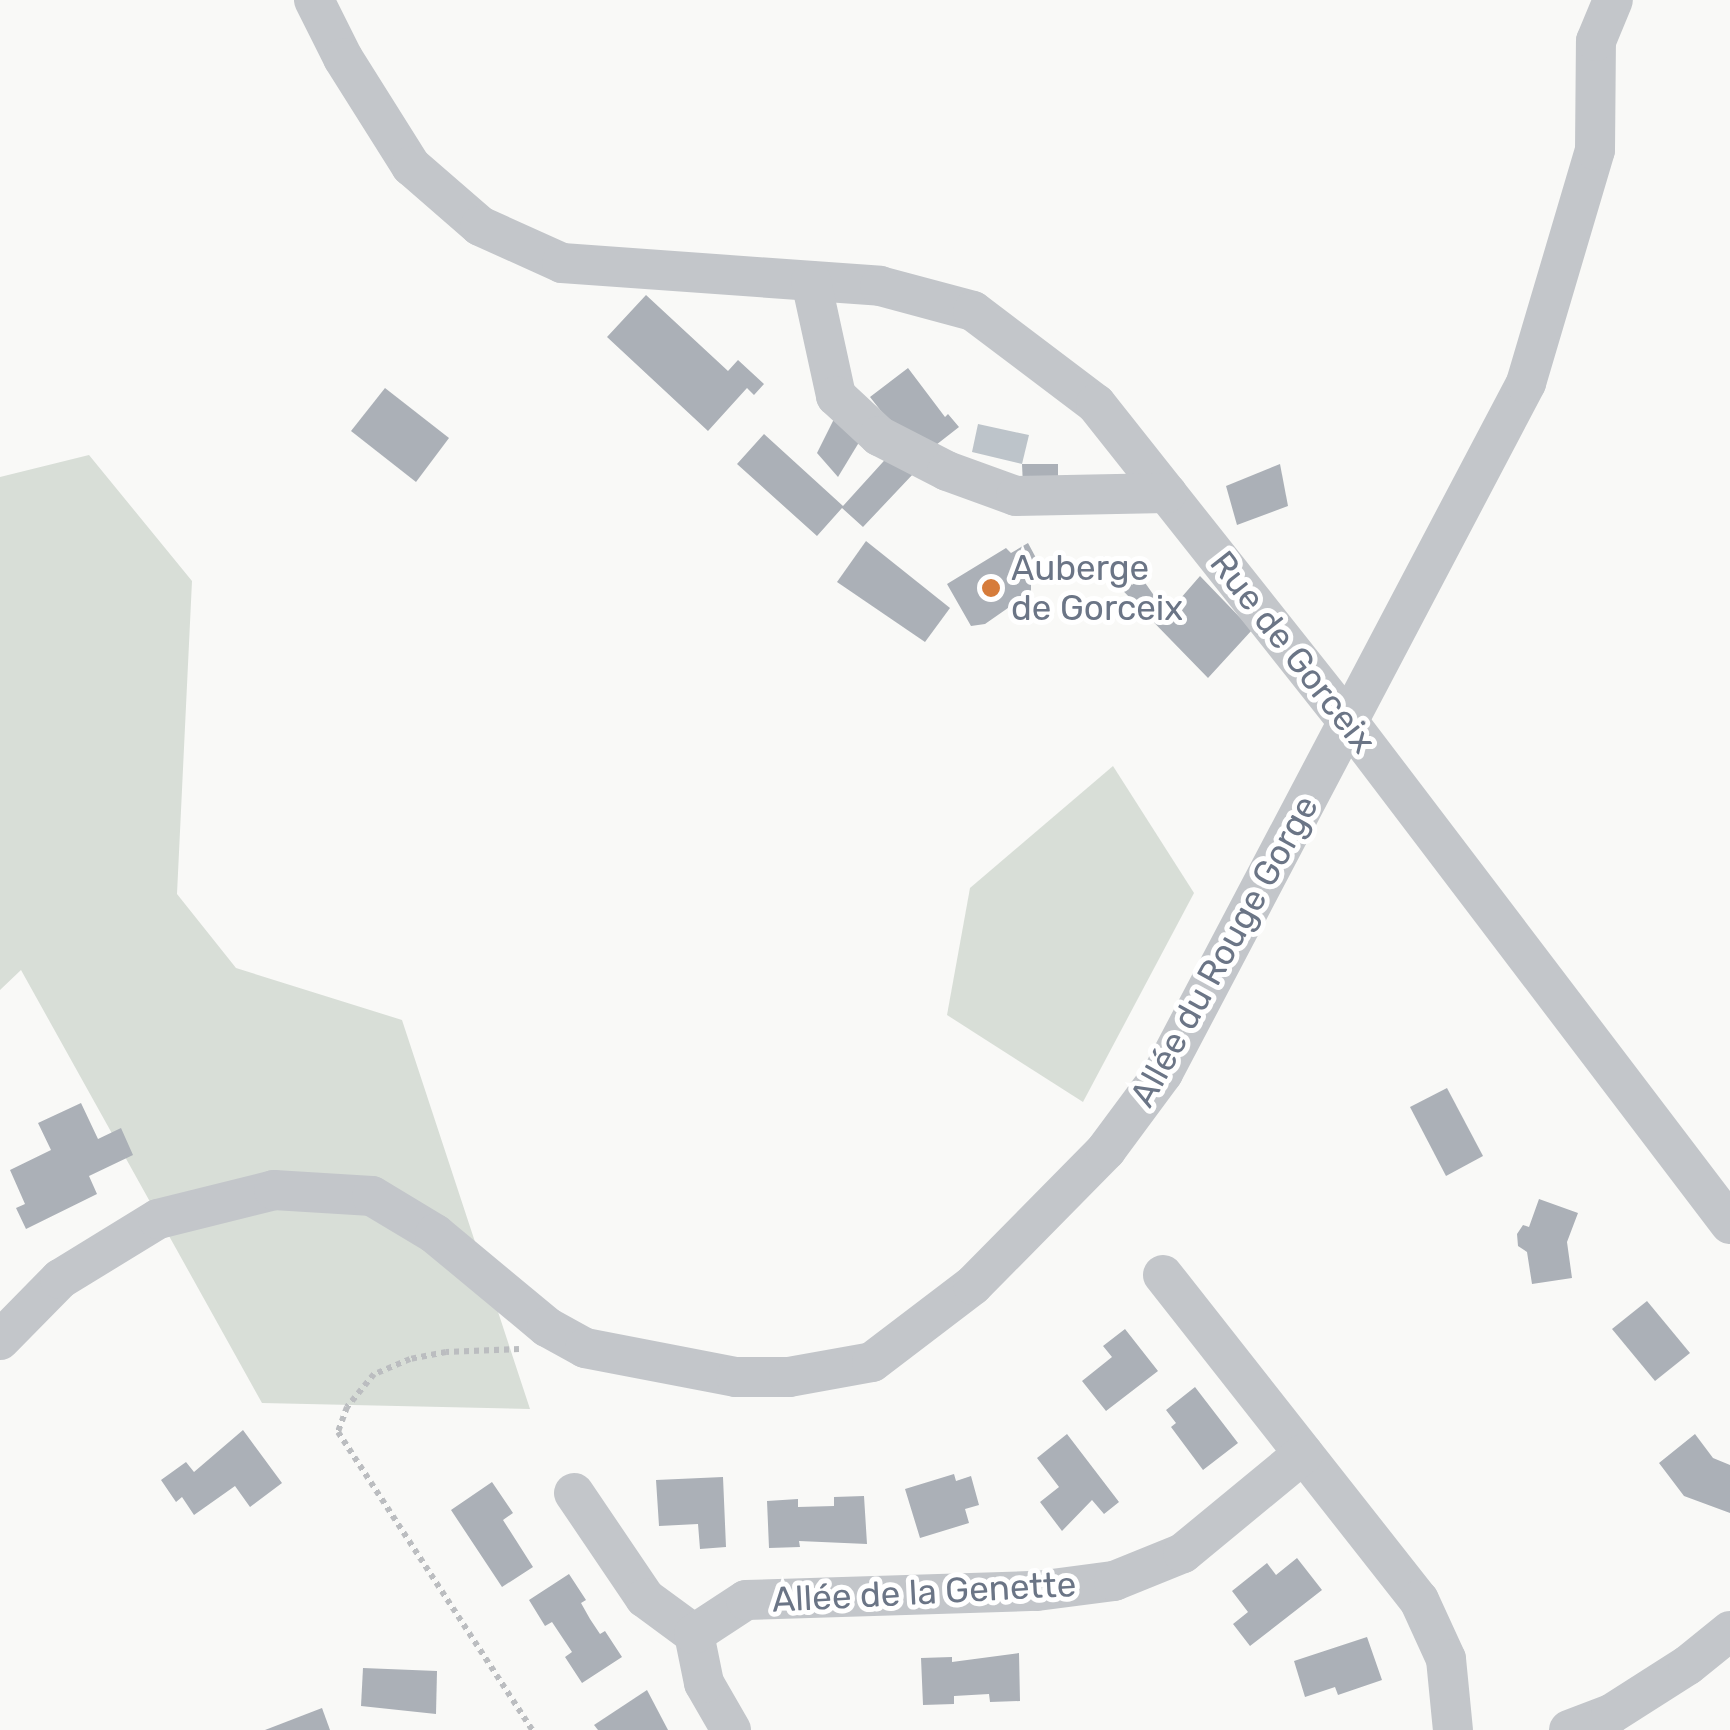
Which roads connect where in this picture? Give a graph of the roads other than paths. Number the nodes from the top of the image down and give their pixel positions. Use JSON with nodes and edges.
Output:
{"nodes":[{"id":1,"x":314,"y":0,"type":"edge"},
{"id":2,"x":1613,"y":0,"type":"edge"},
{"id":3,"x":810,"y":281,"type":"junction"},
{"id":4,"x":1167,"y":493,"type":"junction"},
{"id":5,"x":1350,"y":724,"type":"junction"},
{"id":6,"x":1730,"y":1224,"type":"edge"},
{"id":7,"x":1163,"y":1275,"type":"dead end"},
{"id":8,"x":0,"y":1340,"type":"edge"},
{"id":9,"x":1303,"y":1454,"type":"junction"},
{"id":10,"x":574,"y":1493,"type":"dead end"},
{"id":11,"x":1730,"y":1631,"type":"edge"},
{"id":12,"x":694,"y":1634,"type":"junction"},
{"id":13,"x":730,"y":1730,"type":"edge"},
{"id":14,"x":1452,"y":1730,"type":"edge"},
{"id":15,"x":1569,"y":1730,"type":"edge"}],
"edges":[{"from":1,"to":3,"type":"street","name":"Rue de Gorceix"},
{"from":2,"to":5,"type":"street","name":"Allée du Rouge Gorge"},
{"from":3,"to":4,"type":"street","name":"Rue de Gorceix"},
{"from":3,"to":4,"type":"street"},
{"from":4,"to":5,"type":"street","name":"Rue de Gorceix"},
{"from":5,"to":6,"type":"street","name":"Rue de Gorceix"},
{"from":5,"to":8,"type":"street","name":"Allée du Rouge Gorge"},
{"from":7,"to":9,"type":"street"},
{"from":9,"to":12,"type":"street","name":"Allée de la Genette"},
{"from":9,"to":14,"type":"street"},
{"from":10,"to":12,"type":"street"},
{"from":11,"to":15,"type":"street"},
{"from":12,"to":13,"type":"street"}]}
